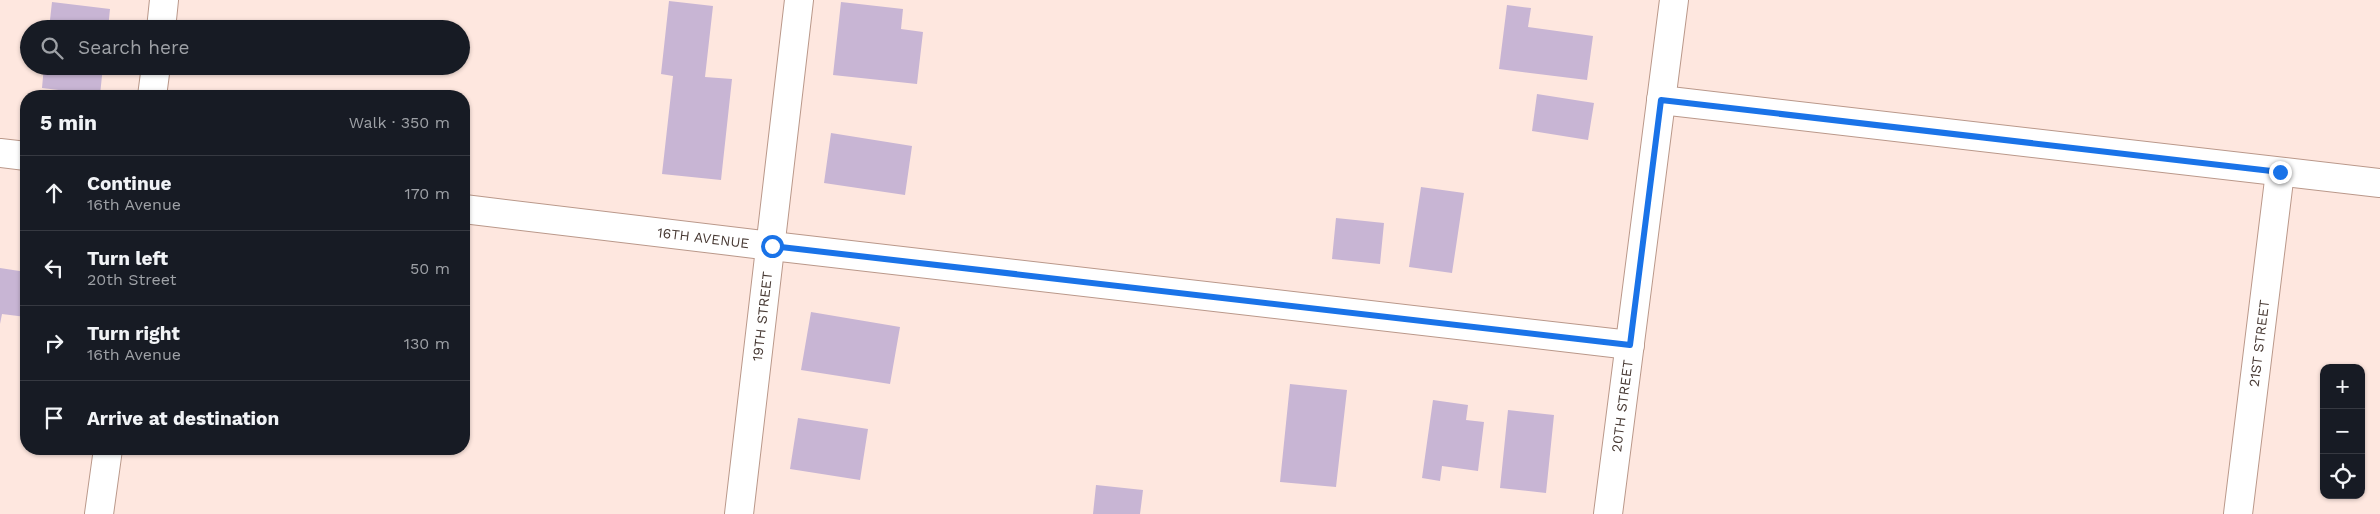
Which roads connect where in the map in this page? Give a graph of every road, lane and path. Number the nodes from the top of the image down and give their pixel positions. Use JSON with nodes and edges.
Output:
{"nodes":[{"id":1,"x":164,"y":0,"type":"edge"},
{"id":2,"x":800,"y":0,"type":"edge"},
{"id":3,"x":1674,"y":0,"type":"edge"},
{"id":4,"x":162,"y":20,"type":"edge"},
{"id":5,"x":155,"y":75,"type":"edge"},
{"id":6,"x":153,"y":90,"type":"edge"},
{"id":7,"x":1661,"y":100,"type":"junction"},
{"id":8,"x":0,"y":153,"type":"edge"},
{"id":9,"x":20,"y":155,"type":"edge"},
{"id":10,"x":2280,"y":172,"type":"junction"},
{"id":11,"x":2380,"y":183,"type":"edge"},
{"id":12,"x":470,"y":210,"type":"edge"},
{"id":13,"x":772,"y":246,"type":"junction"},
{"id":14,"x":1630,"y":345,"type":"junction"},
{"id":15,"x":107,"y":455,"type":"edge"},
{"id":16,"x":100,"y":514,"type":"edge"},
{"id":17,"x":739,"y":514,"type":"edge"},
{"id":18,"x":1608,"y":514,"type":"edge"},
{"id":19,"x":2238,"y":514,"type":"edge"}],
"edges":[{"from":1,"to":4,"type":"street"},
{"from":2,"to":13,"type":"street","name":"19TH STREET"},
{"from":3,"to":7,"type":"street","name":"20TH STREET"},
{"from":5,"to":6,"type":"street"},
{"from":7,"to":10,"type":"street"},
{"from":7,"to":14,"type":"street","name":"20TH STREET"},
{"from":8,"to":9,"type":"street"},
{"from":10,"to":11,"type":"street"},
{"from":10,"to":19,"type":"street","name":"21ST STREET"},
{"from":12,"to":13,"type":"street","name":"16TH AVENUE"},
{"from":13,"to":14,"type":"street","name":"16TH AVENUE"},
{"from":13,"to":17,"type":"street","name":"19TH STREET"},
{"from":14,"to":18,"type":"street","name":"20TH STREET"},
{"from":15,"to":16,"type":"street"}]}
